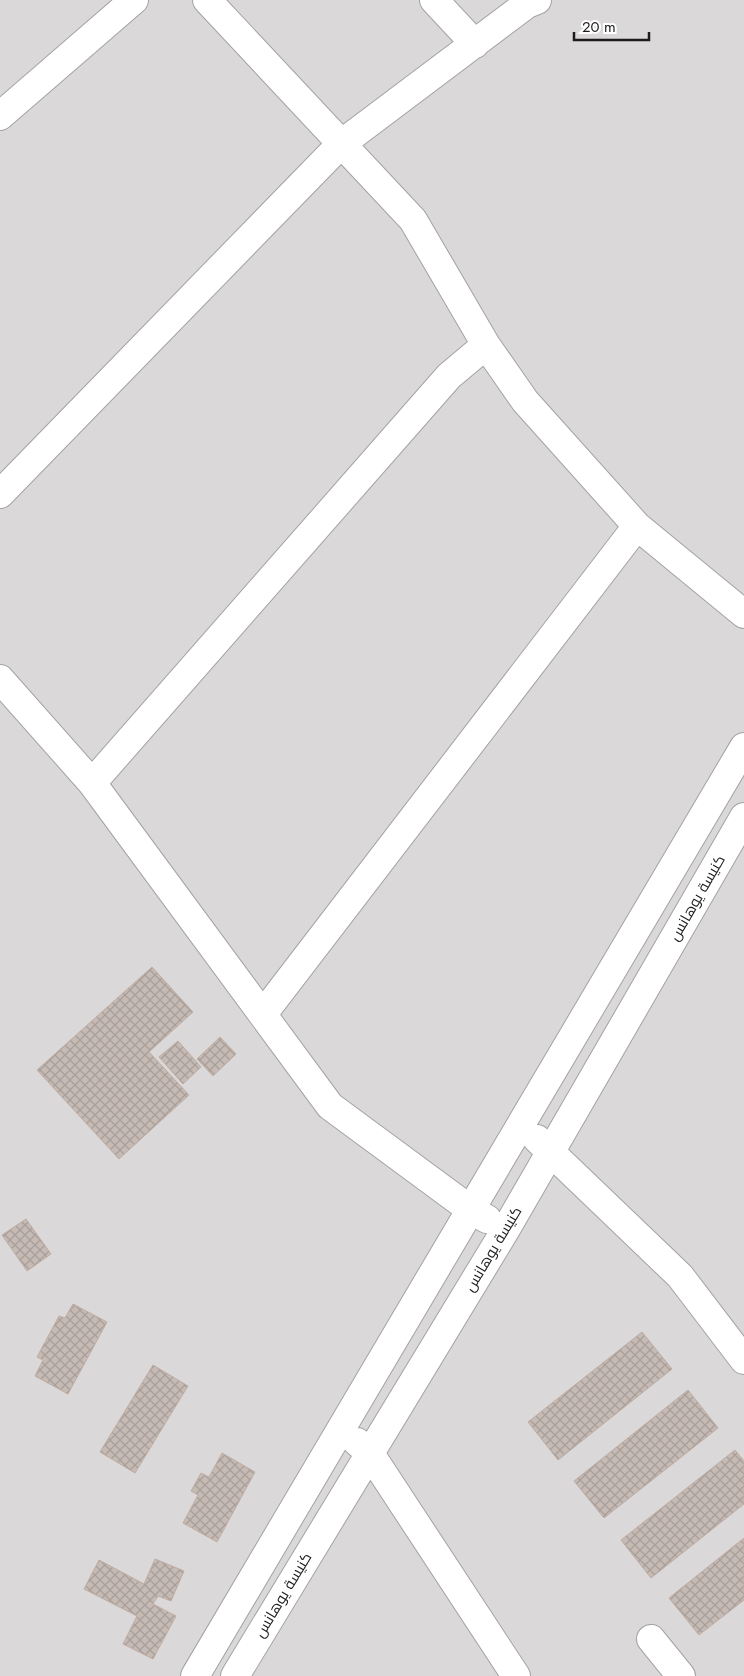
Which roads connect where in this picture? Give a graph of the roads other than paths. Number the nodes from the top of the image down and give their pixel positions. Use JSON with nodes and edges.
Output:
{"nodes":[{"id":1,"x":134,"y":0,"type":"edge"},
{"id":2,"x":207,"y":0,"type":"edge"},
{"id":3,"x":434,"y":0,"type":"edge"},
{"id":4,"x":537,"y":0,"type":"edge"},
{"id":5,"x":475,"y":44,"type":"junction"},
{"id":6,"x":0,"y":116,"type":"edge"},
{"id":7,"x":341,"y":144,"type":"junction"},
{"id":8,"x":486,"y":345,"type":"junction"},
{"id":9,"x":0,"y":494,"type":"edge"},
{"id":10,"x":637,"y":526,"type":"junction"},
{"id":11,"x":744,"y":614,"type":"edge"},
{"id":12,"x":0,"y":679,"type":"edge"},
{"id":13,"x":744,"y":747,"type":"edge"},
{"id":14,"x":92,"y":782,"type":"junction"},
{"id":15,"x":744,"y":816,"type":"edge"},
{"id":16,"x":263,"y":1014,"type":"junction"},
{"id":17,"x":522,"y":1124,"type":"junction"},
{"id":18,"x":550,"y":1151,"type":"junction"},
{"id":19,"x":471,"y":1210,"type":"junction"},
{"id":20,"x":506,"y":1229,"type":"junction"},
{"id":21,"x":744,"y":1360,"type":"edge"},
{"id":22,"x":341,"y":1430,"type":"junction"},
{"id":23,"x":369,"y":1452,"type":"junction"},
{"id":24,"x":650,"y":1639,"type":"dead end"},
{"id":25,"x":195,"y":1676,"type":"edge"},
{"id":26,"x":235,"y":1676,"type":"edge"},
{"id":27,"x":516,"y":1676,"type":"edge"},
{"id":28,"x":681,"y":1676,"type":"edge"}],
"edges":[{"from":1,"to":6,"type":"street"},
{"from":2,"to":7,"type":"street"},
{"from":3,"to":5,"type":"street"},
{"from":4,"to":5,"type":"street"},
{"from":5,"to":7,"type":"street"},
{"from":7,"to":8,"type":"street"},
{"from":7,"to":9,"type":"street"},
{"from":8,"to":10,"type":"street"},
{"from":8,"to":14,"type":"street"},
{"from":10,"to":11,"type":"street"},
{"from":10,"to":16,"type":"street"},
{"from":12,"to":14,"type":"street"},
{"from":13,"to":17,"type":"street"},
{"from":14,"to":16,"type":"street"},
{"from":15,"to":18,"type":"street","name":"كنيسة يوهانس"},
{"from":16,"to":19,"type":"street"},
{"from":17,"to":18,"type":"street"},
{"from":17,"to":19,"type":"street"},
{"from":18,"to":20,"type":"street","name":"كنيسة يوهانس"},
{"from":18,"to":21,"type":"street"},
{"from":19,"to":20,"type":"street"},
{"from":19,"to":22,"type":"street"},
{"from":20,"to":23,"type":"street","name":"كنيسة يوهانس"},
{"from":22,"to":23,"type":"street"},
{"from":22,"to":25,"type":"street"},
{"from":23,"to":26,"type":"street","name":"كنيسة يوهانس"},
{"from":23,"to":27,"type":"street"},
{"from":24,"to":28,"type":"street"}]}
